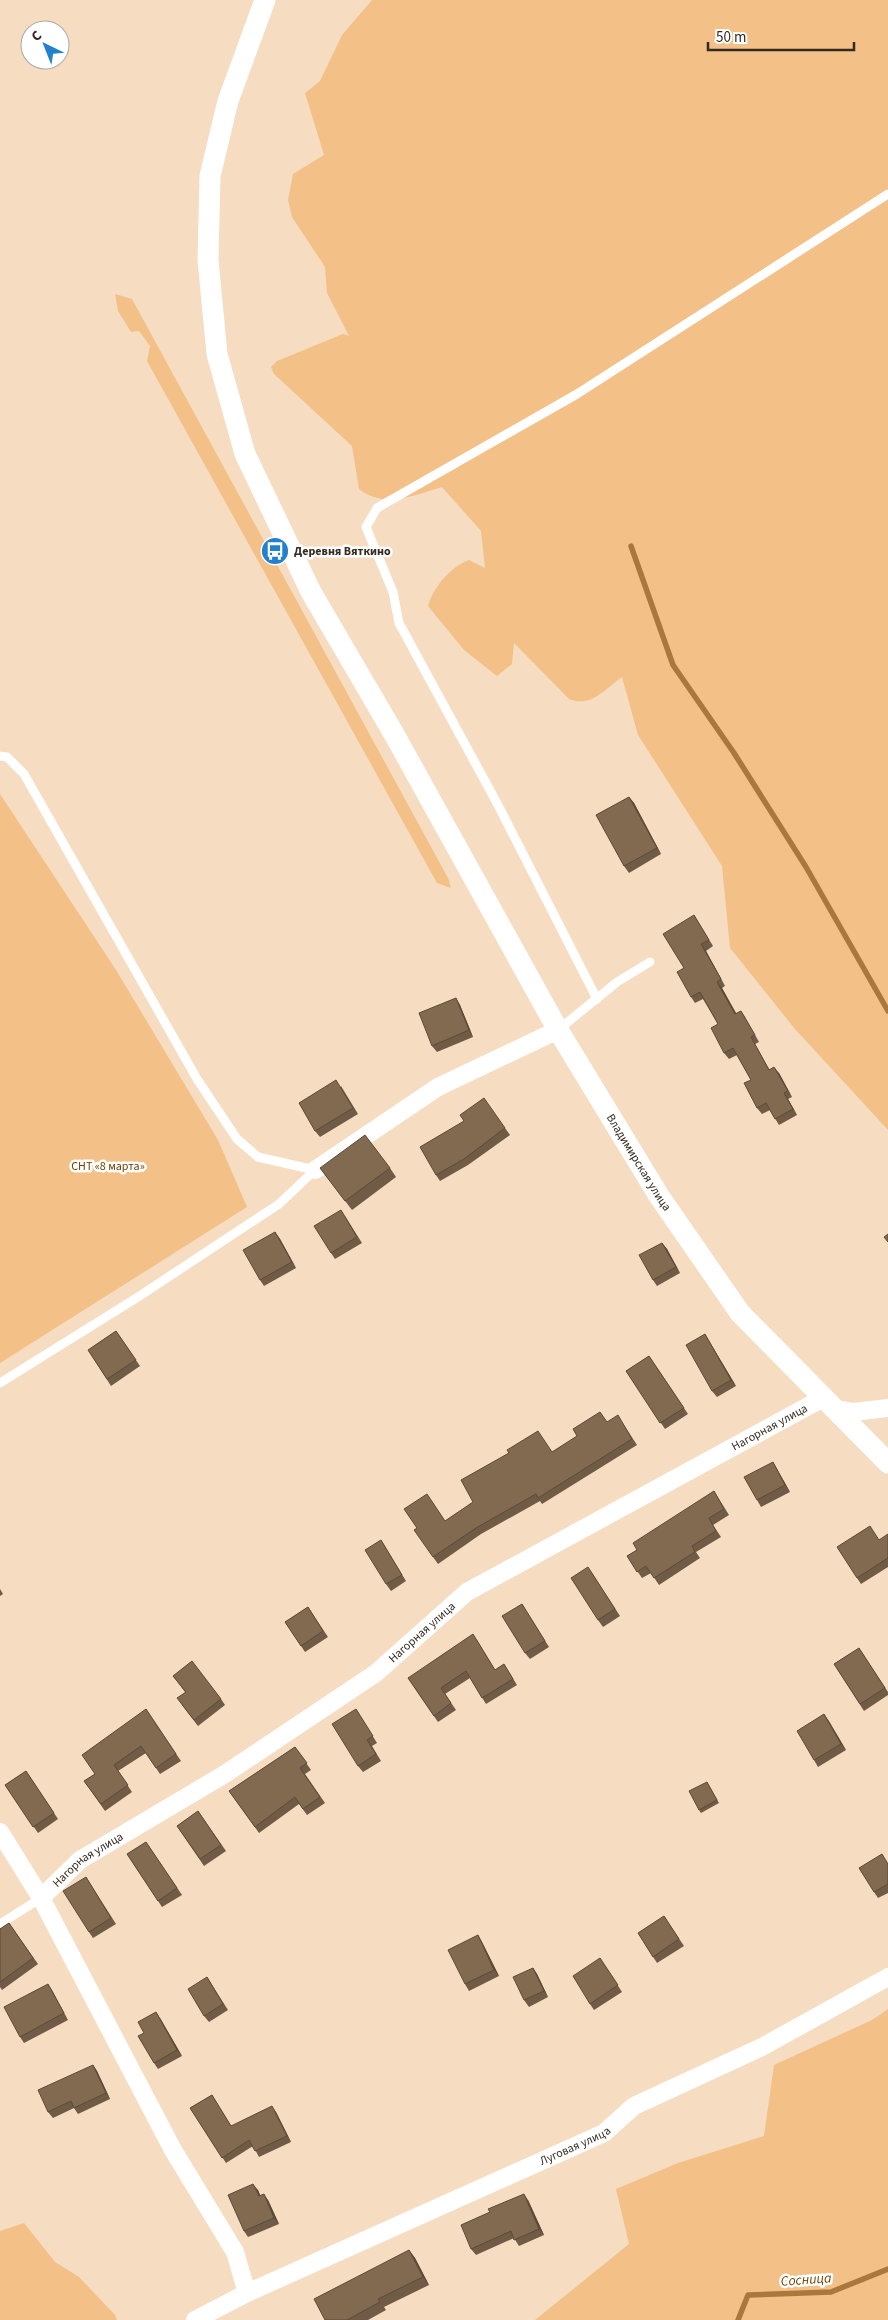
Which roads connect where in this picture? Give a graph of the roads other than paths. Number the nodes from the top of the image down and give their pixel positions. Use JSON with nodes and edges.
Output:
{"nodes":[{"id":1,"x":265,"y":0,"type":"edge"},
{"id":2,"x":271,"y":0,"type":"edge"},
{"id":3,"x":257,"y":21,"type":"junction"},
{"id":4,"x":888,"y":194,"type":"edge"},
{"id":5,"x":0,"y":756,"type":"edge"},
{"id":6,"x":650,"y":962,"type":"dead end"},
{"id":7,"x":596,"y":999,"type":"junction"},
{"id":8,"x":558,"y":1030,"type":"junction"},
{"id":9,"x":315,"y":1170,"type":"junction"},
{"id":10,"x":0,"y":1384,"type":"edge"},
{"id":11,"x":829,"y":1404,"type":"junction"},
{"id":12,"x":888,"y":1408,"type":"edge"},
{"id":13,"x":888,"y":1463,"type":"edge"},
{"id":14,"x":0,"y":1832,"type":"edge"},
{"id":15,"x":41,"y":1898,"type":"junction"},
{"id":16,"x":0,"y":1924,"type":"edge"},
{"id":17,"x":888,"y":1977,"type":"edge"},
{"id":18,"x":248,"y":2293,"type":"junction"},
{"id":19,"x":195,"y":2320,"type":"edge"}],
"edges":[{"from":1,"to":3,"type":"street"},
{"from":2,"to":3,"type":"street"},
{"from":3,"to":8,"type":"street","name":"Владимирская улица"},
{"from":4,"to":7,"type":"lane"},
{"from":5,"to":9,"type":"lane"},
{"from":6,"to":7,"type":"lane"},
{"from":7,"to":8,"type":"lane"},
{"from":8,"to":9,"type":"street"},
{"from":8,"to":11,"type":"street","name":"Владимирская улица"},
{"from":9,"to":10,"type":"lane"},
{"from":11,"to":12,"type":"street"},
{"from":11,"to":13,"type":"street","name":"Владимирская улица"},
{"from":11,"to":15,"type":"street","name":"Нагорная улица"},
{"from":14,"to":15,"type":"street"},
{"from":15,"to":16,"type":"lane"},
{"from":15,"to":18,"type":"street"},
{"from":17,"to":18,"type":"street","name":"Луговая улица"},
{"from":18,"to":19,"type":"street","name":"Луговая улица"}]}
